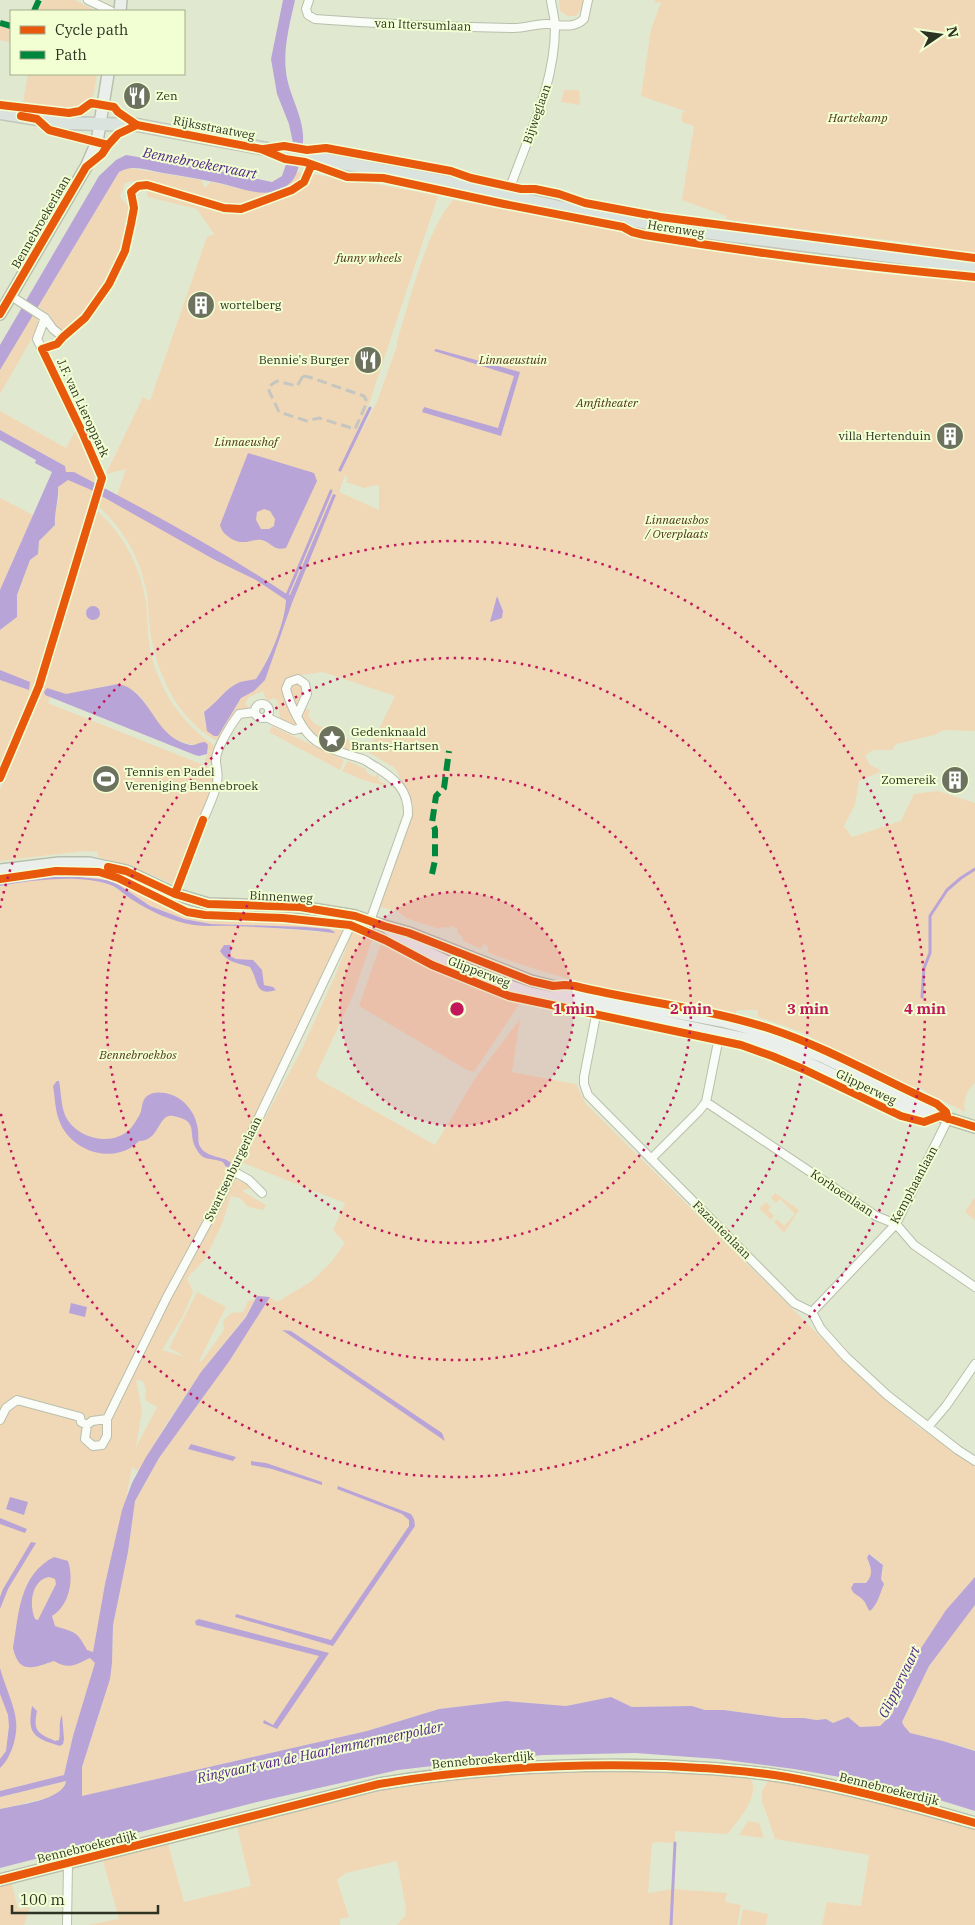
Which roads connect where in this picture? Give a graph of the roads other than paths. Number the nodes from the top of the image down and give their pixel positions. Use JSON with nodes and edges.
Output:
{"nodes":[{"id":1,"x":88,"y":0,"type":"edge"},
{"id":2,"x":309,"y":0,"type":"edge"},
{"id":3,"x":551,"y":0,"type":"edge"},
{"id":4,"x":588,"y":0,"type":"edge"},
{"id":5,"x":109,"y":10,"type":"edge"},
{"id":6,"x":555,"y":25,"type":"junction"},
{"id":7,"x":108,"y":75,"type":"edge"},
{"id":8,"x":0,"y":113,"type":"edge"},
{"id":9,"x":100,"y":123,"type":"junction"},
{"id":10,"x":131,"y":192,"type":"dead end"},
{"id":11,"x":507,"y":196,"type":"junction"},
{"id":12,"x":653,"y":224,"type":"joint"},
{"id":13,"x":975,"y":267,"type":"edge"},
{"id":14,"x":11,"y":296,"type":"junction"},
{"id":15,"x":0,"y":314,"type":"edge"},
{"id":16,"x":42,"y":316,"type":"junction"},
{"id":17,"x":63,"y":337,"type":"junction"},
{"id":18,"x":255,"y":712,"type":"junction"},
{"id":19,"x":298,"y":714,"type":"dead end"},
{"id":20,"x":266,"y":718,"type":"junction"},
{"id":21,"x":302,"y":728,"type":"junction"},
{"id":22,"x":203,"y":820,"type":"dead end"},
{"id":23,"x":0,"y":870,"type":"edge"},
{"id":24,"x":355,"y":916,"type":"junction"},
{"id":25,"x":370,"y":921,"type":"junction"},
{"id":26,"x":384,"y":926,"type":"joint"},
{"id":27,"x":598,"y":1003,"type":"junction"},
{"id":28,"x":721,"y":1026,"type":"junction"},
{"id":29,"x":706,"y":1102,"type":"junction"},
{"id":30,"x":944,"y":1118,"type":"junction"},
{"id":31,"x":975,"y":1127,"type":"edge"},
{"id":32,"x":651,"y":1158,"type":"junction"},
{"id":33,"x":233,"y":1171,"type":"junction"},
{"id":34,"x":262,"y":1193,"type":"dead end"},
{"id":35,"x":896,"y":1224,"type":"junction"},
{"id":36,"x":975,"y":1287,"type":"edge"},
{"id":37,"x":812,"y":1312,"type":"junction"},
{"id":38,"x":975,"y":1364,"type":"edge"},
{"id":39,"x":107,"y":1419,"type":"junction"},
{"id":40,"x":0,"y":1420,"type":"edge"},
{"id":41,"x":87,"y":1424,"type":"junction"},
{"id":42,"x":928,"y":1427,"type":"junction"},
{"id":43,"x":975,"y":1461,"type":"edge"},
{"id":44,"x":975,"y":1823,"type":"edge"},
{"id":45,"x":68,"y":1863,"type":"junction"},
{"id":46,"x":0,"y":1880,"type":"edge"},
{"id":47,"x":67,"y":1925,"type":"edge"}],
"edges":[{"from":1,"to":5,"type":"street"},
{"from":2,"to":6,"type":"street","name":"van Ittersumlaan"},
{"from":3,"to":6,"type":"street","name":"Bijweglaan"},
{"from":4,"to":6,"type":"street"},
{"from":6,"to":11,"type":"street","name":"Bijweglaan"},
{"from":7,"to":9,"type":"street","name":"Bennebroekerlaan"},
{"from":8,"to":9,"type":"main road","name":"Rijksstraatweg"},
{"from":9,"to":11,"type":"main road","name":"Rijksstraatweg"},
{"from":9,"to":14,"type":"street","name":"Bennebroekerlaan"},
{"from":10,"to":17,"type":"street","name":"J.F. van Lieroppark"},
{"from":11,"to":12,"type":"main road","name":"Rijksstraatweg"},
{"from":12,"to":13,"type":"main road","name":"Herenweg"},
{"from":14,"to":15,"type":"street","name":"Bennebroekerlaan"},
{"from":14,"to":16,"type":"street"},
{"from":16,"to":17,"type":"street"},
{"from":16,"to":17,"type":"street","name":"J.F. van Lieroppark"},
{"from":18,"to":20,"type":"street"},
{"from":18,"to":20,"type":"street"},
{"from":18,"to":22,"type":"street"},
{"from":19,"to":21,"type":"street"},
{"from":20,"to":21,"type":"street"},
{"from":21,"to":25,"type":"street"},
{"from":23,"to":24,"type":"street","name":"Binnenweg"},
{"from":24,"to":25,"type":"street","name":"Binnenweg"},
{"from":24,"to":33,"type":"street","name":"Swartsenburgerlaan"},
{"from":25,"to":26,"type":"street","name":"Binnenweg"},
{"from":26,"to":27,"type":"street","name":"Glipperweg"},
{"from":27,"to":28,"type":"street","name":"Glipperweg"},
{"from":27,"to":32,"type":"street","name":"Fazantenlaan"},
{"from":28,"to":29,"type":"street"},
{"from":28,"to":30,"type":"street","name":"Glipperweg"},
{"from":29,"to":32,"type":"street"},
{"from":29,"to":35,"type":"street","name":"Korhoenlaan"},
{"from":30,"to":31,"type":"street","name":"Glipperweg"},
{"from":30,"to":35,"type":"street","name":"Kemphaanlaan"},
{"from":32,"to":37,"type":"street","name":"Fazantenlaan"},
{"from":33,"to":34,"type":"street"},
{"from":33,"to":39,"type":"street","name":"Swartsenburgerlaan"},
{"from":35,"to":36,"type":"street","name":"Korhoenlaan"},
{"from":35,"to":37,"type":"street","name":"Kemphaanlaan"},
{"from":37,"to":42,"type":"street","name":"Fazantenlaan"},
{"from":38,"to":42,"type":"street"},
{"from":39,"to":41,"type":"street"},
{"from":39,"to":41,"type":"street","name":"Swartsenburgerlaan"},
{"from":40,"to":41,"type":"street"},
{"from":42,"to":43,"type":"street","name":"Fazantenlaan"},
{"from":44,"to":45,"type":"street","name":"Bennebroekerdijk"},
{"from":45,"to":46,"type":"street","name":"Bennebroekerdijk"},
{"from":45,"to":47,"type":"street"}]}
